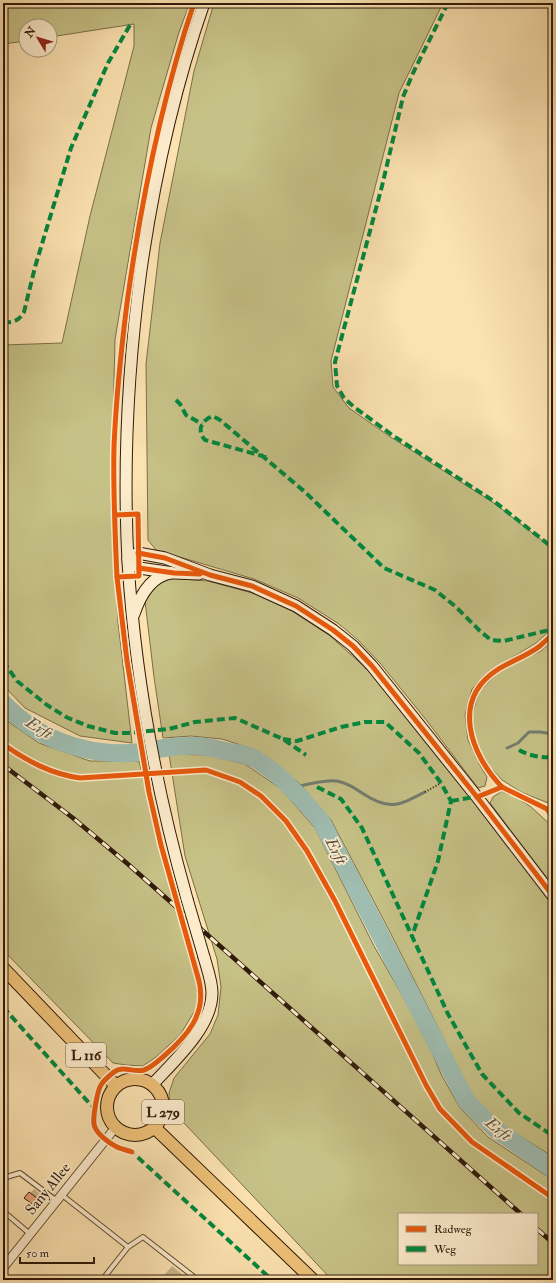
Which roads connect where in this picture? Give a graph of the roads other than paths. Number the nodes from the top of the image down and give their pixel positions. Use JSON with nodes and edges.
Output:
{"nodes":[{"id":1,"x":204,"y":3,"type":"edge"},
{"id":2,"x":128,"y":559,"type":"junction"},
{"id":3,"x":174,"y":573,"type":"junction"},
{"id":4,"x":210,"y":574,"type":"junction"},
{"id":5,"x":133,"y":619,"type":"junction"},
{"id":6,"x":553,"y":896,"type":"edge"},
{"id":7,"x":3,"y":968,"type":"edge"},
{"id":8,"x":153,"y":1084,"type":"junction"},
{"id":9,"x":116,"y":1086,"type":"junction"},
{"id":10,"x":116,"y":1128,"type":"junction"},
{"id":11,"x":155,"y":1128,"type":"junction"},
{"id":12,"x":3,"y":1178,"type":"edge"},
{"id":13,"x":59,"y":1198,"type":"junction"},
{"id":14,"x":3,"y":1211,"type":"edge"},
{"id":15,"x":30,"y":1234,"type":"junction"},
{"id":16,"x":128,"y":1247,"type":"junction"},
{"id":17,"x":3,"y":1268,"type":"edge"},
{"id":18,"x":102,"y":1280,"type":"edge"},
{"id":19,"x":198,"y":1280,"type":"edge"},
{"id":20,"x":313,"y":1280,"type":"edge"}],
"edges":[{"from":1,"to":2,"type":"main road"},
{"from":2,"to":3,"type":"main road"},
{"from":2,"to":4,"type":"main road"},
{"from":2,"to":5,"type":"main road","number":"L 279"},
{"from":3,"to":4,"type":"main road"},
{"from":3,"to":5,"type":"main road"},
{"from":4,"to":6,"type":"main road"},
{"from":5,"to":8,"type":"main road","number":"L 279","bridge":true},
{"from":7,"to":9,"type":"main road","number":"L 116"},
{"from":8,"to":9,"type":"main road","number":"L 279"},
{"from":8,"to":11,"type":"main road","number":"L 279"},
{"from":9,"to":10,"type":"main road"},
{"from":10,"to":11,"type":"main road","number":"L 279"},
{"from":10,"to":13,"type":"street","name":"Sany Allee"},
{"from":11,"to":20,"type":"main road","number":"L 279"},
{"from":12,"to":13,"type":"lane"},
{"from":13,"to":15,"type":"street","name":"Sany Allee"},
{"from":13,"to":16,"type":"lane"},
{"from":14,"to":15,"type":"lane"},
{"from":15,"to":17,"type":"street","name":"Sany Allee"},
{"from":16,"to":18,"type":"lane"},
{"from":16,"to":19,"type":"lane"}]}
